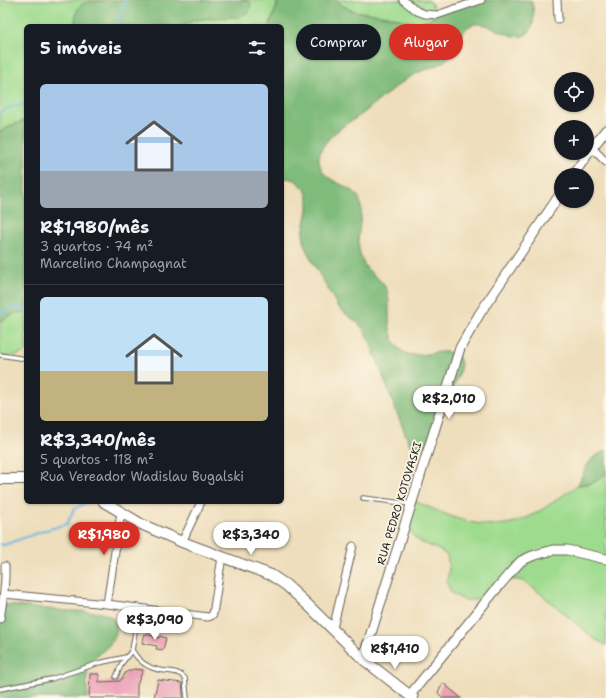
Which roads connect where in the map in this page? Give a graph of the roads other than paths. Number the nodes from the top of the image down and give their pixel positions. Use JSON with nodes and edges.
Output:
{"nodes":[{"id":1,"x":403,"y":0,"type":"edge"},
{"id":2,"x":481,"y":0,"type":"edge"},
{"id":3,"x":557,"y":0,"type":"edge"},
{"id":4,"x":558,"y":19,"type":"dead end"},
{"id":5,"x":606,"y":130,"type":"edge"},
{"id":6,"x":594,"y":145,"type":"edge"},
{"id":7,"x":594,"y":150,"type":"edge"},
{"id":8,"x":606,"y":162,"type":"edge"},
{"id":9,"x":554,"y":203,"type":"edge"},
{"id":10,"x":0,"y":355,"type":"edge"},
{"id":11,"x":24,"y":359,"type":"edge"},
{"id":12,"x":0,"y":479,"type":"edge"},
{"id":13,"x":24,"y":479,"type":"edge"},
{"id":14,"x":364,"y":498,"type":"dead end"},
{"id":15,"x":108,"y":504,"type":"edge"},
{"id":16,"x":200,"y":504,"type":"edge"},
{"id":17,"x":411,"y":504,"type":"junction"},
{"id":18,"x":122,"y":512,"type":"junction"},
{"id":19,"x":182,"y":542,"type":"junction"},
{"id":20,"x":353,"y":546,"type":"dead end"},
{"id":21,"x":222,"y":557,"type":"junction"},
{"id":22,"x":606,"y":560,"type":"edge"},
{"id":23,"x":5,"y":566,"type":"dead end"},
{"id":24,"x":4,"y":594,"type":"junction"},
{"id":25,"x":107,"y":604,"type":"junction"},
{"id":26,"x":139,"y":608,"type":"junction"},
{"id":27,"x":0,"y":619,"type":"edge"},
{"id":28,"x":333,"y":628,"type":"junction"},
{"id":29,"x":132,"y":650,"type":"junction"},
{"id":30,"x":126,"y":657,"type":"junction"},
{"id":31,"x":363,"y":659,"type":"junction"},
{"id":32,"x":116,"y":677,"type":"dead end"},
{"id":33,"x":0,"y":689,"type":"edge"},
{"id":34,"x":412,"y":697,"type":"edge"},
{"id":35,"x":187,"y":698,"type":"edge"}],
"edges":[{"from":1,"to":2,"type":"street"},
{"from":3,"to":4,"type":"street"},
{"from":5,"to":6,"type":"street"},
{"from":7,"to":8,"type":"street"},
{"from":9,"to":17,"type":"street","name":"RUA PEDRO KOTOVASKI"},
{"from":10,"to":11,"type":"lane"},
{"from":12,"to":13,"type":"main road"},
{"from":14,"to":17,"type":"lane"},
{"from":15,"to":18,"type":"main road"},
{"from":16,"to":19,"type":"street"},
{"from":17,"to":31,"type":"street","name":"RUA PEDRO KOTOVASKI"},
{"from":18,"to":19,"type":"main road"},
{"from":18,"to":25,"type":"street"},
{"from":19,"to":21,"type":"main road"},
{"from":20,"to":28,"type":"street"},
{"from":21,"to":26,"type":"street"},
{"from":21,"to":28,"type":"main road"},
{"from":22,"to":34,"type":"street"},
{"from":23,"to":24,"type":"street"},
{"from":24,"to":25,"type":"street"},
{"from":24,"to":27,"type":"street"},
{"from":25,"to":26,"type":"street"},
{"from":26,"to":29,"type":"lane"},
{"from":28,"to":31,"type":"main road"},
{"from":29,"to":30,"type":"lane"},
{"from":29,"to":35,"type":"lane"},
{"from":30,"to":32,"type":"lane"},
{"from":30,"to":33,"type":"lane"},
{"from":31,"to":34,"type":"main road"}]}
